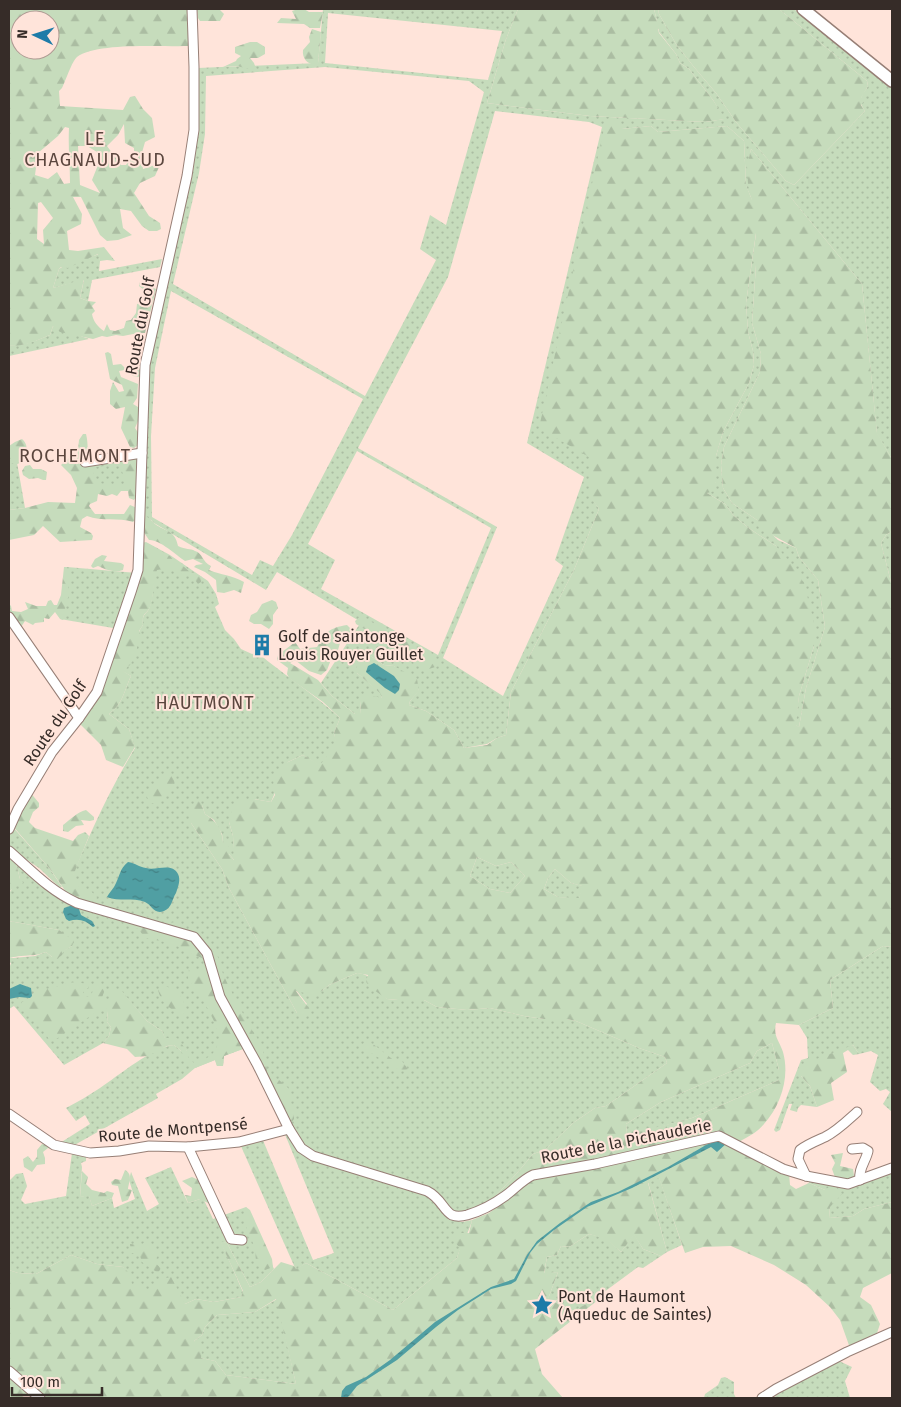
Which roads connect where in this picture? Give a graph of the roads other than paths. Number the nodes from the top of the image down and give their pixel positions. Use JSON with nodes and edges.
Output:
{"nodes":[{"id":1,"x":192,"y":9,"type":"edge"},
{"id":2,"x":802,"y":9,"type":"edge"},
{"id":3,"x":892,"y":81,"type":"edge"},
{"id":4,"x":142,"y":453,"type":"junction"},
{"id":5,"x":85,"y":462,"type":"dead end"},
{"id":6,"x":9,"y":617,"type":"edge"},
{"id":7,"x":80,"y":718,"type":"junction"},
{"id":8,"x":9,"y":829,"type":"edge"},
{"id":9,"x":9,"y":851,"type":"edge"},
{"id":10,"x":857,"y":1112,"type":"dead end"},
{"id":11,"x":9,"y":1114,"type":"edge"},
{"id":12,"x":289,"y":1129,"type":"junction"},
{"id":13,"x":188,"y":1147,"type":"junction"},
{"id":14,"x":852,"y":1149,"type":"dead end"},
{"id":15,"x":892,"y":1168,"type":"edge"},
{"id":16,"x":806,"y":1176,"type":"junction"},
{"id":17,"x":860,"y":1180,"type":"junction"},
{"id":18,"x":242,"y":1240,"type":"dead end"},
{"id":19,"x":892,"y":1332,"type":"edge"},
{"id":20,"x":9,"y":1371,"type":"edge"},
{"id":21,"x":40,"y":1398,"type":"edge"},
{"id":22,"x":762,"y":1398,"type":"edge"}],
"edges":[{"from":1,"to":4,"type":"street","name":"Route du Golf"},
{"from":2,"to":3,"type":"main road"},
{"from":4,"to":5,"type":"street"},
{"from":4,"to":7,"type":"street","name":"Route du Golf"},
{"from":6,"to":7,"type":"street"},
{"from":7,"to":8,"type":"street","name":"Route du Golf"},
{"from":9,"to":12,"type":"street"},
{"from":10,"to":16,"type":"street"},
{"from":11,"to":13,"type":"street","name":"Route de Montpensé"},
{"from":12,"to":13,"type":"street","name":"Route de Montpensé"},
{"from":12,"to":16,"type":"street","name":"Route de la Pichauderie"},
{"from":13,"to":18,"type":"street"},
{"from":14,"to":17,"type":"street"},
{"from":15,"to":17,"type":"street","name":"Route de la Pichauderie"},
{"from":16,"to":17,"type":"street","name":"Route de la Pichauderie"},
{"from":19,"to":22,"type":"street"},
{"from":20,"to":21,"type":"street"}]}
